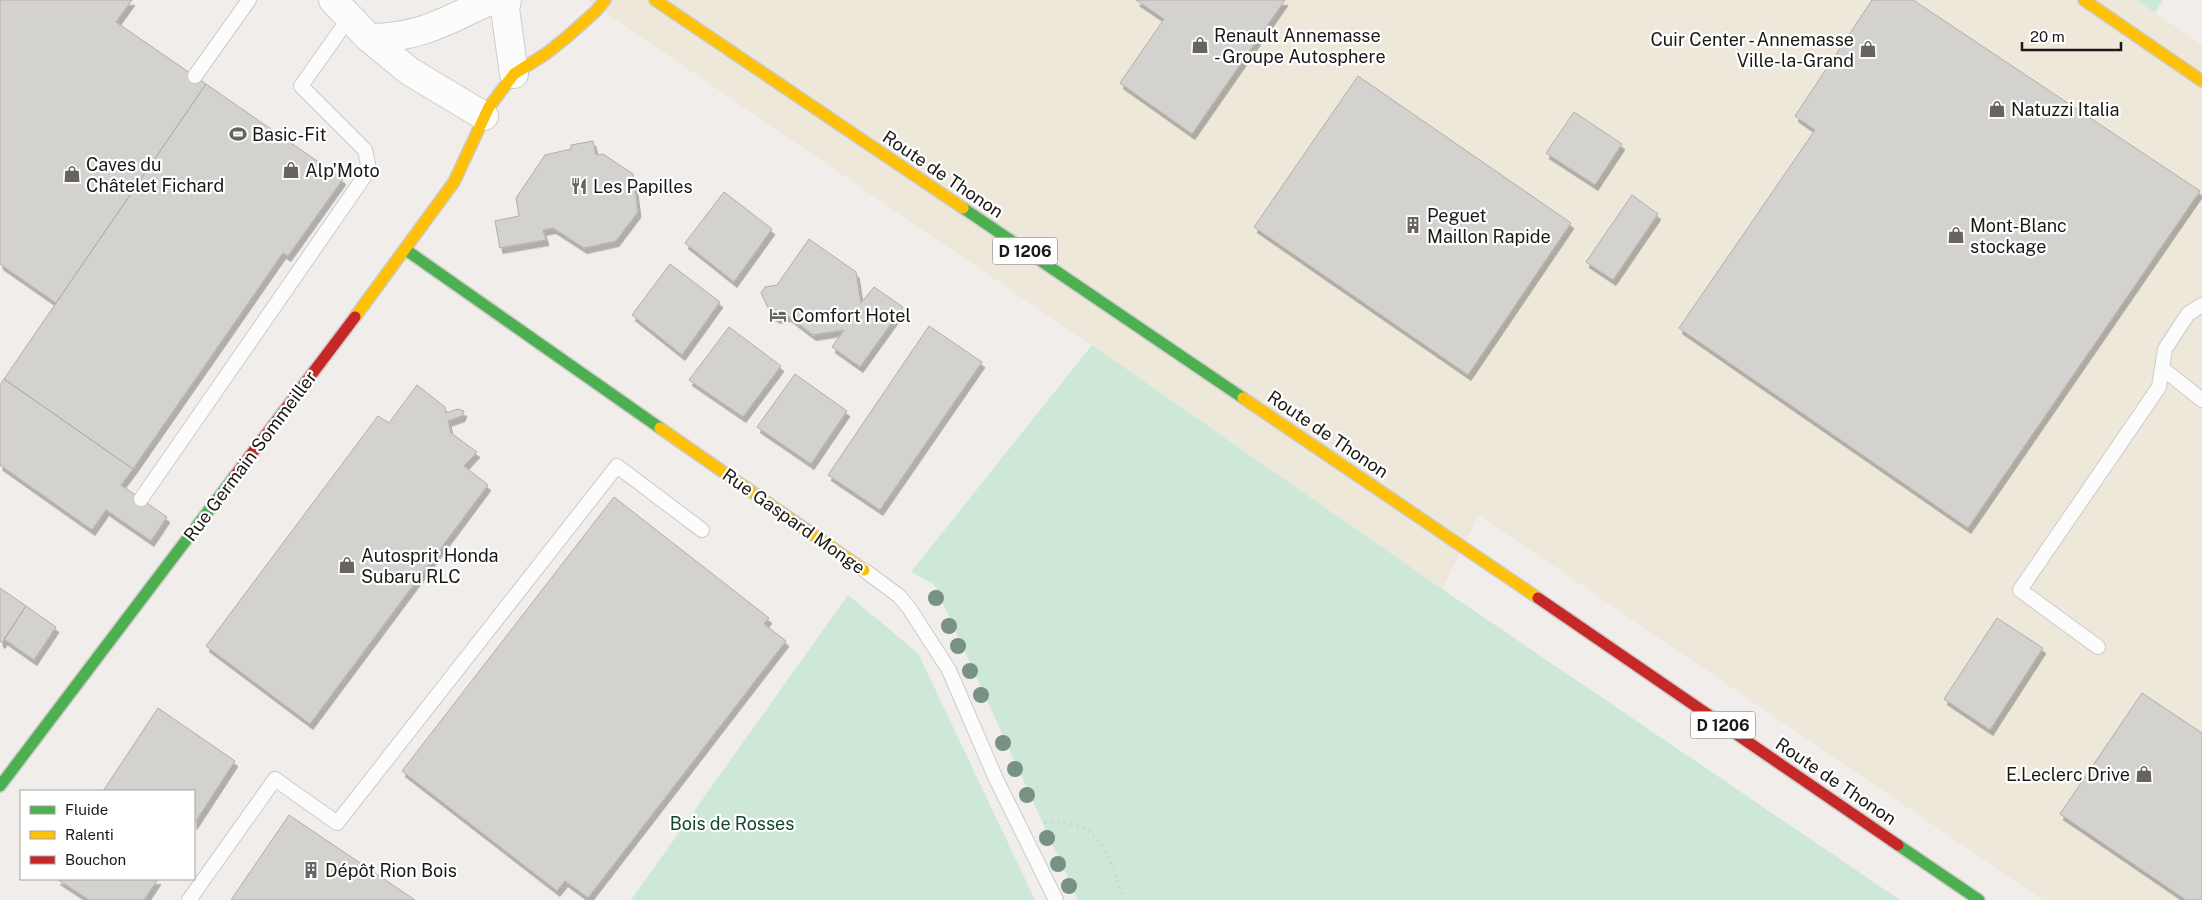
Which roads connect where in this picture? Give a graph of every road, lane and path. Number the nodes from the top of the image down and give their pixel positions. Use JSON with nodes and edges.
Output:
{"nodes":[{"id":1,"x":249,"y":0,"type":"edge"},
{"id":2,"x":491,"y":0,"type":"edge"},
{"id":3,"x":507,"y":0,"type":"edge"},
{"id":4,"x":605,"y":0,"type":"edge"},
{"id":5,"x":655,"y":0,"type":"edge"},
{"id":6,"x":2084,"y":0,"type":"edge"},
{"id":7,"x":341,"y":9,"type":"edge"},
{"id":8,"x":369,"y":38,"type":"junction"},
{"id":9,"x":514,"y":74,"type":"junction"},
{"id":10,"x":194,"y":76,"type":"dead end"},
{"id":11,"x":2202,"y":81,"type":"edge"},
{"id":12,"x":484,"y":116,"type":"junction"},
{"id":13,"x":406,"y":250,"type":"junction"},
{"id":14,"x":2202,"y":305,"type":"edge"},
{"id":15,"x":2162,"y":368,"type":"junction"},
{"id":16,"x":2202,"y":400,"type":"edge"},
{"id":17,"x":141,"y":499,"type":"dead end"},
{"id":18,"x":702,"y":530,"type":"dead end"},
{"id":19,"x":864,"y":570,"type":"joint"},
{"id":20,"x":2098,"y":647,"type":"dead end"},
{"id":21,"x":0,"y":786,"type":"edge"},
{"id":22,"x":1022,"y":830,"type":"junction"},
{"id":23,"x":189,"y":900,"type":"edge"},
{"id":24,"x":1056,"y":900,"type":"edge"},
{"id":25,"x":1124,"y":900,"type":"edge"},
{"id":26,"x":1979,"y":900,"type":"edge"}],
"edges":[{"from":1,"to":10,"type":"lane"},
{"from":2,"to":8,"type":"street"},
{"from":3,"to":9,"type":"street"},
{"from":4,"to":9,"type":"street","name":"Rue Germain Sommeiller"},
{"from":5,"to":26,"type":"street","name":"Route de Thonon","number":"D 1206"},
{"from":6,"to":11,"type":"street"},
{"from":7,"to":8,"type":"street"},
{"from":7,"to":17,"type":"lane"},
{"from":8,"to":12,"type":"street"},
{"from":9,"to":12,"type":"street","name":"Rue Germain Sommeiller"},
{"from":12,"to":13,"type":"street","name":"Rue Germain Sommeiller"},
{"from":13,"to":19,"type":"street","name":"Rue Gaspard Monge"},
{"from":13,"to":21,"type":"street","name":"Rue Germain Sommeiller"},
{"from":14,"to":15,"type":"lane"},
{"from":15,"to":16,"type":"lane"},
{"from":15,"to":20,"type":"lane"},
{"from":18,"to":23,"type":"lane"},
{"from":19,"to":22,"type":"lane","name":"Rue Gaspard Monge"},
{"from":22,"to":24,"type":"lane","name":"Rue Gaspard Monge"},
{"from":22,"to":25,"type":"path"}]}
